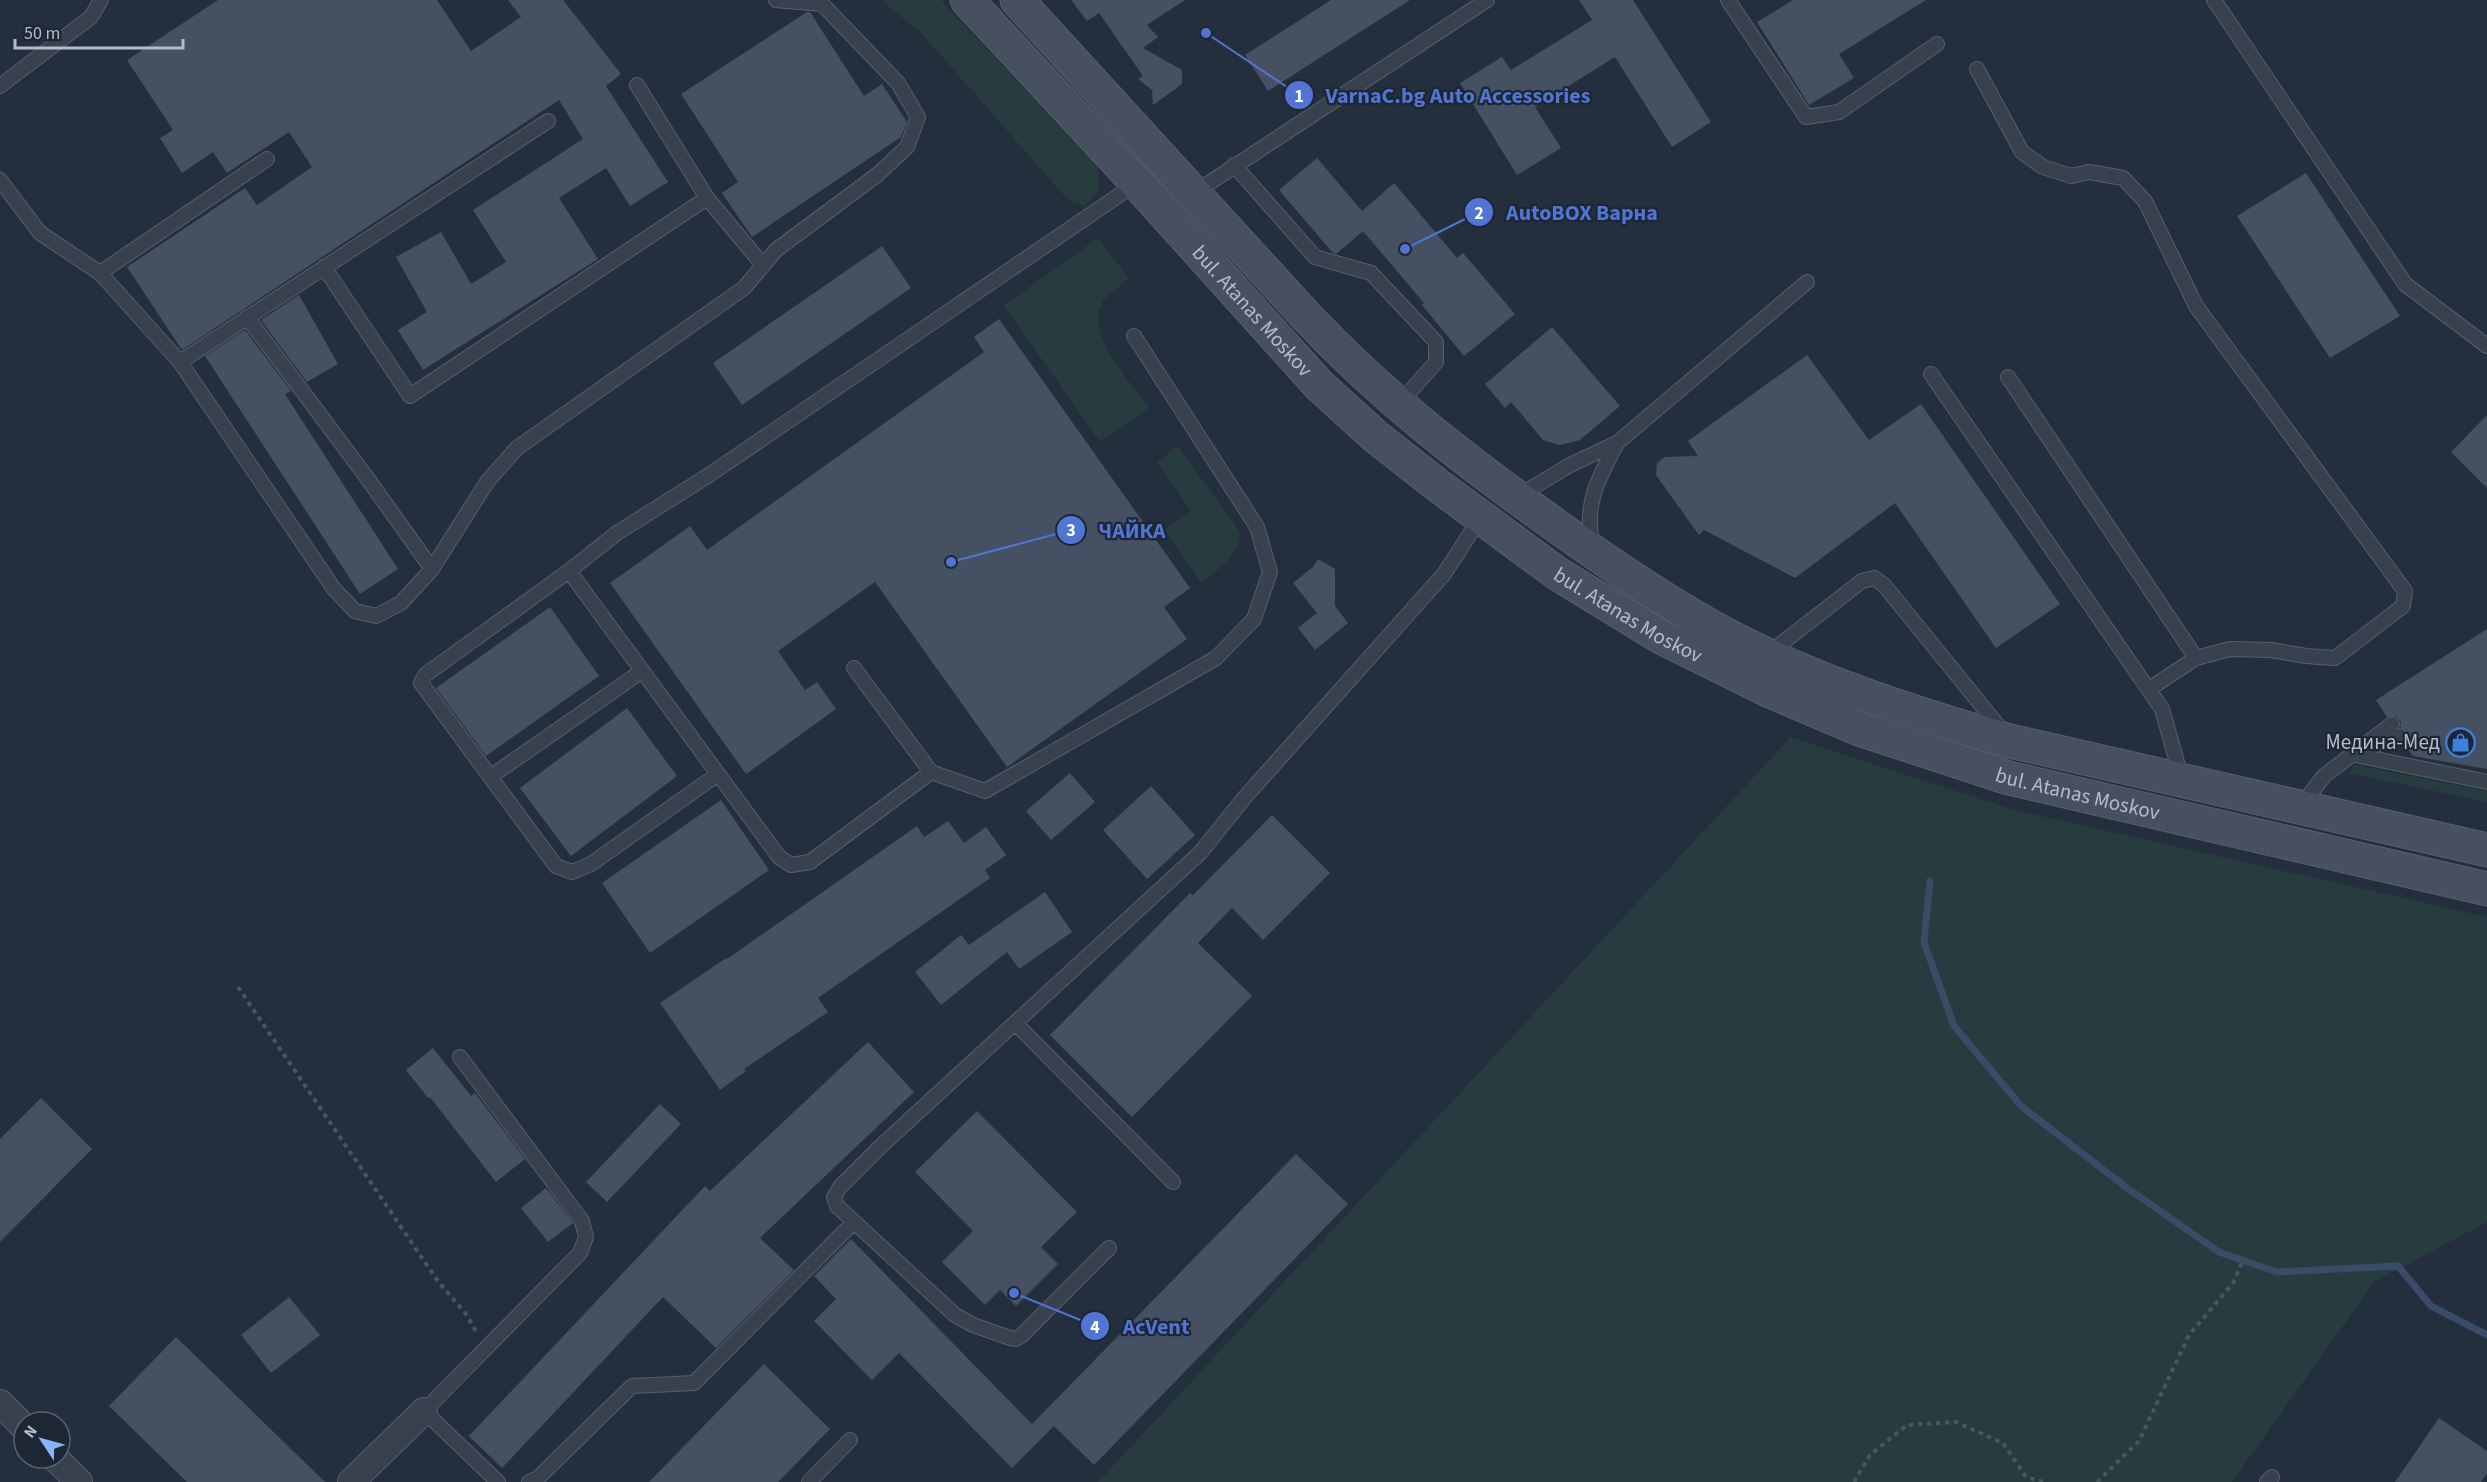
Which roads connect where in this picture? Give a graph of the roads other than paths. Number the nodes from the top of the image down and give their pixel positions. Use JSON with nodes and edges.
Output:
{"nodes":[{"id":1,"x":101,"y":0,"type":"edge"},
{"id":2,"x":776,"y":0,"type":"edge"},
{"id":3,"x":967,"y":0,"type":"edge"},
{"id":4,"x":1017,"y":0,"type":"edge"},
{"id":5,"x":1487,"y":0,"type":"edge"},
{"id":6,"x":1728,"y":0,"type":"edge"},
{"id":7,"x":2214,"y":0,"type":"edge"},
{"id":8,"x":1937,"y":44,"type":"dead end"},
{"id":9,"x":1977,"y":69,"type":"dead end"},
{"id":10,"x":637,"y":85,"type":"dead end"},
{"id":11,"x":0,"y":86,"type":"edge"},
{"id":12,"x":548,"y":121,"type":"dead end"},
{"id":13,"x":267,"y":159,"type":"dead end"},
{"id":14,"x":1234,"y":165,"type":"junction"},
{"id":15,"x":1170,"y":169,"type":"junction"},
{"id":16,"x":0,"y":180,"type":"edge"},
{"id":17,"x":1137,"y":183,"type":"junction"},
{"id":18,"x":1192,"y":194,"type":"junction"},
{"id":19,"x":707,"y":198,"type":"junction"},
{"id":20,"x":763,"y":265,"type":"junction"},
{"id":21,"x":324,"y":267,"type":"junction"},
{"id":22,"x":100,"y":273,"type":"junction"},
{"id":23,"x":1808,"y":282,"type":"dead end"},
{"id":24,"x":247,"y":318,"type":"junction"},
{"id":25,"x":1134,"y":336,"type":"dead end"},
{"id":26,"x":2487,"y":346,"type":"edge"},
{"id":27,"x":180,"y":362,"type":"junction"},
{"id":28,"x":1931,"y":374,"type":"dead end"},
{"id":29,"x":2008,"y":377,"type":"dead end"},
{"id":30,"x":1398,"y":406,"type":"junction"},
{"id":31,"x":1617,"y":443,"type":"junction"},
{"id":32,"x":1516,"y":497,"type":"junction"},
{"id":33,"x":1481,"y":517,"type":"junction"},
{"id":34,"x":1594,"y":553,"type":"junction"},
{"id":35,"x":432,"y":569,"type":"junction"},
{"id":36,"x":569,"y":571,"type":"junction"},
{"id":37,"x":1768,"y":654,"type":"junction"},
{"id":38,"x":2196,"y":658,"type":"junction"},
{"id":39,"x":854,"y":668,"type":"dead end"},
{"id":40,"x":642,"y":671,"type":"junction"},
{"id":41,"x":2149,"y":689,"type":"junction"},
{"id":42,"x":2396,"y":730,"type":"dead end"},
{"id":43,"x":2010,"y":741,"type":"junction"},
{"id":44,"x":2351,"y":754,"type":"junction"},
{"id":45,"x":931,"y":772,"type":"junction"},
{"id":46,"x":718,"y":774,"type":"junction"},
{"id":47,"x":490,"y":777,"type":"junction"},
{"id":48,"x":2182,"y":781,"type":"junction"},
{"id":49,"x":2487,"y":782,"type":"edge"},
{"id":50,"x":2300,"y":807,"type":"junction"},
{"id":51,"x":2487,"y":849,"type":"edge"},
{"id":52,"x":2487,"y":889,"type":"edge"},
{"id":53,"x":1015,"y":1023,"type":"junction"},
{"id":54,"x":460,"y":1057,"type":"dead end"},
{"id":55,"x":1173,"y":1182,"type":"dead end"},
{"id":56,"x":854,"y":1222,"type":"junction"},
{"id":57,"x":1109,"y":1248,"type":"dead end"},
{"id":58,"x":0,"y":1403,"type":"edge"},
{"id":59,"x":424,"y":1411,"type":"junction"},
{"id":60,"x":12,"y":1415,"type":"edge"},
{"id":61,"x":850,"y":1440,"type":"dead end"},
{"id":62,"x":67,"y":1470,"type":"edge"},
{"id":63,"x":79,"y":1482,"type":"edge"},
{"id":64,"x":351,"y":1482,"type":"edge"},
{"id":65,"x":498,"y":1482,"type":"edge"},
{"id":66,"x":529,"y":1482,"type":"edge"},
{"id":67,"x":809,"y":1482,"type":"edge"}],
"edges":[{"from":1,"to":11,"type":"lane"},
{"from":2,"to":20,"type":"lane"},
{"from":3,"to":17,"type":"main road","name":"bul. Atanas Moskov"},
{"from":4,"to":15,"type":"main road","name":"bul. Atanas Moskov"},
{"from":5,"to":14,"type":"lane"},
{"from":6,"to":8,"type":"lane"},
{"from":7,"to":26,"type":"lane"},
{"from":9,"to":38,"type":"lane"},
{"from":10,"to":19,"type":"lane"},
{"from":12,"to":21,"type":"lane"},
{"from":13,"to":22,"type":"lane"},
{"from":14,"to":18,"type":"lane"},
{"from":14,"to":30,"type":"lane"},
{"from":15,"to":17,"type":"main road"},
{"from":15,"to":18,"type":"main road","name":"bul. Atanas Moskov"},
{"from":16,"to":22,"type":"lane"},
{"from":17,"to":33,"type":"main road","name":"bul. Atanas Moskov"},
{"from":17,"to":36,"type":"lane"},
{"from":18,"to":30,"type":"main road","name":"bul. Atanas Moskov"},
{"from":19,"to":20,"type":"lane"},
{"from":19,"to":21,"type":"lane"},
{"from":20,"to":35,"type":"lane"},
{"from":21,"to":24,"type":"lane"},
{"from":22,"to":27,"type":"lane"},
{"from":23,"to":31,"type":"lane"},
{"from":24,"to":27,"type":"lane"},
{"from":24,"to":35,"type":"lane"},
{"from":25,"to":45,"type":"lane"},
{"from":27,"to":35,"type":"lane"},
{"from":28,"to":41,"type":"lane"},
{"from":29,"to":38,"type":"lane"},
{"from":30,"to":32,"type":"main road","name":"bul. Atanas Moskov"},
{"from":31,"to":32,"type":"lane"},
{"from":31,"to":34,"type":"lane"},
{"from":32,"to":34,"type":"main road","name":"bul. Atanas Moskov"},
{"from":33,"to":52,"type":"main road","name":"bul. Atanas Moskov"},
{"from":33,"to":53,"type":"lane"},
{"from":34,"to":37,"type":"main road","name":"bul. Atanas Moskov"},
{"from":36,"to":40,"type":"lane"},
{"from":36,"to":47,"type":"lane"},
{"from":37,"to":43,"type":"main road","name":"bul. Atanas Moskov"},
{"from":37,"to":43,"type":"lane"},
{"from":38,"to":41,"type":"lane"},
{"from":39,"to":45,"type":"lane"},
{"from":40,"to":46,"type":"lane"},
{"from":40,"to":47,"type":"lane"},
{"from":41,"to":48,"type":"lane"},
{"from":42,"to":44,"type":"lane"},
{"from":43,"to":48,"type":"main road","name":"bul. Atanas Moskov"},
{"from":44,"to":49,"type":"lane"},
{"from":44,"to":50,"type":"lane"},
{"from":45,"to":46,"type":"lane"},
{"from":46,"to":47,"type":"lane"},
{"from":48,"to":50,"type":"main road","name":"bul. Atanas Moskov"},
{"from":50,"to":51,"type":"main road","name":"bul. Atanas Moskov"},
{"from":53,"to":55,"type":"lane"},
{"from":53,"to":56,"type":"lane"},
{"from":54,"to":59,"type":"lane"},
{"from":56,"to":57,"type":"lane"},
{"from":56,"to":66,"type":"lane"},
{"from":58,"to":60,"type":"street"},
{"from":59,"to":64,"type":"street"},
{"from":59,"to":65,"type":"lane"},
{"from":61,"to":67,"type":"lane"},
{"from":62,"to":63,"type":"street"}]}
